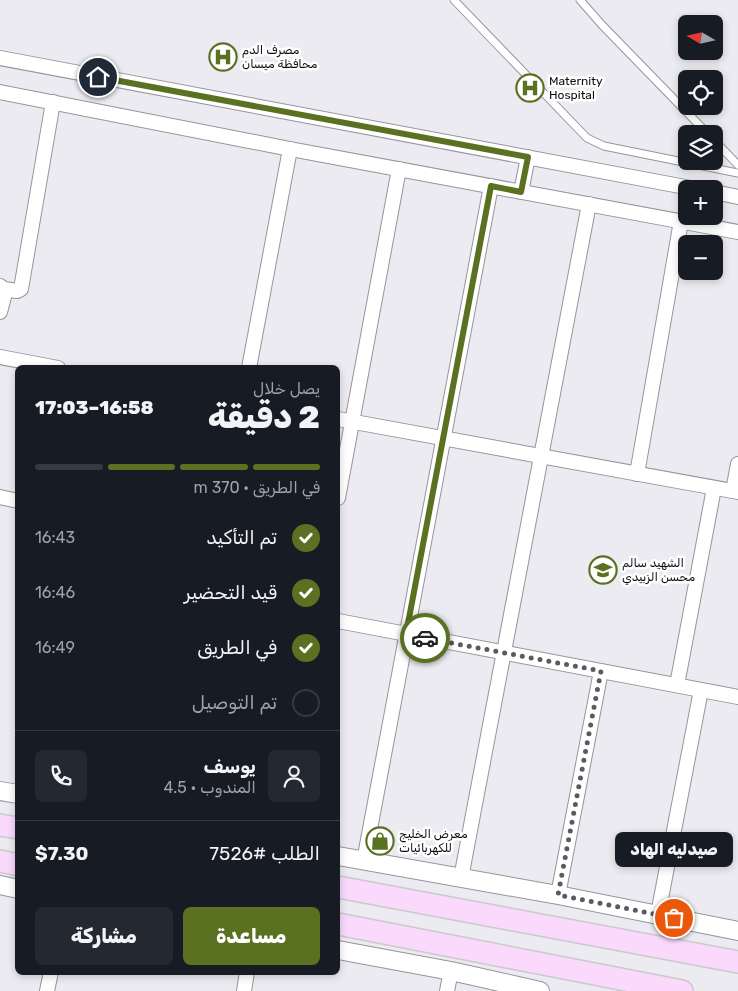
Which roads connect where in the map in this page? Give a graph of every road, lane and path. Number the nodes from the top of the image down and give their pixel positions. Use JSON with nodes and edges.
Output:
{"nodes":[{"id":1,"x":454,"y":0,"type":"edge"},
{"id":2,"x":580,"y":0,"type":"edge"},
{"id":3,"x":0,"y":58,"type":"edge"},
{"id":4,"x":0,"y":92,"type":"edge"},
{"id":5,"x":53,"y":102,"type":"junction"},
{"id":6,"x":699,"y":125,"type":"edge"},
{"id":7,"x":290,"y":149,"type":"junction"},
{"id":8,"x":723,"y":149,"type":"edge"},
{"id":9,"x":528,"y":157,"type":"junction"},
{"id":10,"x":738,"y":165,"type":"edge"},
{"id":11,"x":399,"y":169,"type":"junction"},
{"id":12,"x":738,"y":172,"type":"edge"},
{"id":13,"x":491,"y":186,"type":"junction"},
{"id":14,"x":678,"y":186,"type":"edge"},
{"id":15,"x":521,"y":192,"type":"junction"},
{"id":16,"x":723,"y":194,"type":"edge"},
{"id":17,"x":738,"y":197,"type":"edge"},
{"id":18,"x":589,"y":204,"type":"junction"},
{"id":19,"x":678,"y":221,"type":"edge"},
{"id":20,"x":680,"y":225,"type":"edge"},
{"id":21,"x":698,"y":225,"type":"edge"},
{"id":22,"x":738,"y":232,"type":"edge"},
{"id":23,"x":2,"y":287,"type":"edge"},
{"id":24,"x":0,"y":312,"type":"edge"},
{"id":25,"x":0,"y":357,"type":"edge"},
{"id":26,"x":42,"y":365,"type":"edge"},
{"id":27,"x":250,"y":365,"type":"edge"},
{"id":28,"x":340,"y":419,"type":"edge"},
{"id":29,"x":352,"y":421,"type":"junction"},
{"id":30,"x":443,"y":438,"type":"junction"},
{"id":31,"x":542,"y":456,"type":"junction"},
{"id":32,"x":738,"y":464,"type":"edge"},
{"id":33,"x":637,"y":474,"type":"junction"},
{"id":34,"x":340,"y":487,"type":"edge"},
{"id":35,"x":714,"y":488,"type":"junction"},
{"id":36,"x":736,"y":492,"type":"edge"},
{"id":37,"x":0,"y":497,"type":"edge"},
{"id":38,"x":15,"y":500,"type":"edge"},
{"id":39,"x":340,"y":621,"type":"edge"},
{"id":40,"x":406,"y":634,"type":"junction"},
{"id":41,"x":504,"y":653,"type":"junction"},
{"id":42,"x":601,"y":671,"type":"junction"},
{"id":43,"x":677,"y":685,"type":"junction"},
{"id":44,"x":701,"y":690,"type":"junction"},
{"id":45,"x":738,"y":697,"type":"edge"},
{"id":46,"x":0,"y":791,"type":"edge"},
{"id":47,"x":15,"y":794,"type":"edge"},
{"id":48,"x":0,"y":825,"type":"edge"},
{"id":49,"x":15,"y":828,"type":"edge"},
{"id":50,"x":340,"y":856,"type":"edge"},
{"id":51,"x":0,"y":861,"type":"edge"},
{"id":52,"x":364,"y":862,"type":"junction"},
{"id":53,"x":15,"y":864,"type":"edge"},
{"id":54,"x":462,"y":878,"type":"junction"},
{"id":55,"x":0,"y":885,"type":"edge"},
{"id":56,"x":340,"y":887,"type":"edge"},
{"id":57,"x":15,"y":888,"type":"edge"},
{"id":58,"x":558,"y":895,"type":"junction"},
{"id":59,"x":658,"y":914,"type":"junction"},
{"id":60,"x":340,"y":924,"type":"edge"},
{"id":61,"x":738,"y":932,"type":"edge"},
{"id":62,"x":340,"y":950,"type":"edge"},
{"id":63,"x":738,"y":962,"type":"edge"},
{"id":64,"x":451,"y":971,"type":"junction"},
{"id":65,"x":50,"y":975,"type":"edge"},
{"id":66,"x":247,"y":975,"type":"edge"},
{"id":67,"x":47,"y":991,"type":"edge"},
{"id":68,"x":244,"y":991,"type":"edge"},
{"id":69,"x":447,"y":991,"type":"edge"},
{"id":70,"x":540,"y":991,"type":"edge"},
{"id":71,"x":682,"y":991,"type":"edge"}],
"edges":[{"from":1,"to":12,"type":"lane"},
{"from":2,"to":6,"type":"lane"},
{"from":3,"to":9,"type":"street"},
{"from":4,"to":5,"type":"street"},
{"from":5,"to":7,"type":"street"},
{"from":5,"to":23,"type":"street"},
{"from":7,"to":11,"type":"street"},
{"from":7,"to":27,"type":"street"},
{"from":8,"to":10,"type":"lane"},
{"from":9,"to":14,"type":"street"},
{"from":9,"to":15,"type":"street"},
{"from":11,"to":13,"type":"street"},
{"from":11,"to":29,"type":"street"},
{"from":13,"to":15,"type":"street"},
{"from":13,"to":30,"type":"street"},
{"from":15,"to":18,"type":"street"},
{"from":16,"to":17,"type":"street"},
{"from":18,"to":19,"type":"street"},
{"from":18,"to":31,"type":"street"},
{"from":20,"to":33,"type":"street"},
{"from":21,"to":22,"type":"street"},
{"from":23,"to":24,"type":"street"},
{"from":25,"to":26,"type":"street"},
{"from":28,"to":29,"type":"street"},
{"from":29,"to":30,"type":"street"},
{"from":29,"to":34,"type":"street"},
{"from":30,"to":31,"type":"street"},
{"from":30,"to":40,"type":"street"},
{"from":31,"to":33,"type":"street"},
{"from":31,"to":41,"type":"street"},
{"from":32,"to":36,"type":"street"},
{"from":33,"to":35,"type":"street"},
{"from":35,"to":36,"type":"street"},
{"from":35,"to":43,"type":"street"},
{"from":37,"to":38,"type":"street"},
{"from":39,"to":40,"type":"street"},
{"from":40,"to":41,"type":"street"},
{"from":40,"to":52,"type":"street"},
{"from":41,"to":42,"type":"street"},
{"from":41,"to":54,"type":"street"},
{"from":42,"to":43,"type":"street"},
{"from":42,"to":58,"type":"street"},
{"from":43,"to":44,"type":"street"},
{"from":44,"to":45,"type":"street"},
{"from":44,"to":59,"type":"street"},
{"from":46,"to":47,"type":"street"},
{"from":48,"to":49,"type":"main road"},
{"from":50,"to":52,"type":"street"},
{"from":51,"to":53,"type":"main road"},
{"from":52,"to":54,"type":"street"},
{"from":54,"to":58,"type":"street"},
{"from":55,"to":57,"type":"street"},
{"from":56,"to":63,"type":"main road"},
{"from":58,"to":59,"type":"street"},
{"from":59,"to":61,"type":"street"},
{"from":60,"to":71,"type":"main road"},
{"from":62,"to":64,"type":"street"},
{"from":64,"to":69,"type":"street"},
{"from":64,"to":70,"type":"street"},
{"from":65,"to":67,"type":"street"},
{"from":66,"to":68,"type":"street"}]}
